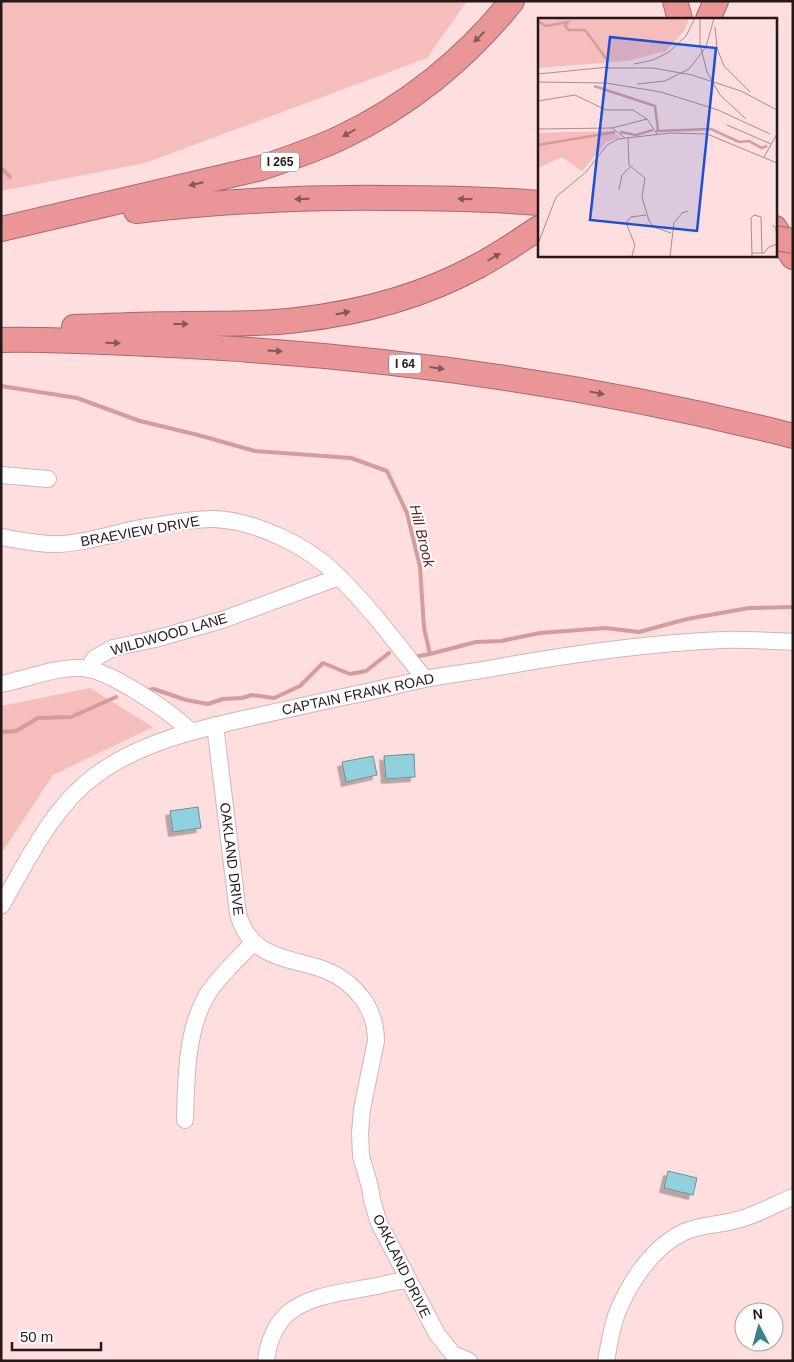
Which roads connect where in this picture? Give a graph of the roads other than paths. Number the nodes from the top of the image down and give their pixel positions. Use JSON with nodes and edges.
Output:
{"nodes":[{"id":1,"x":512,"y":1,"type":"edge"},
{"id":2,"x":675,"y":1,"type":"edge"},
{"id":3,"x":716,"y":1,"type":"edge"},
{"id":4,"x":680,"y":18,"type":"edge"},
{"id":5,"x":708,"y":18,"type":"edge"},
{"id":6,"x":538,"y":203,"type":"edge"},
{"id":7,"x":538,"y":229,"type":"edge"},
{"id":8,"x":1,"y":230,"type":"edge"},
{"id":9,"x":776,"y":230,"type":"edge"},
{"id":10,"x":776,"y":238,"type":"edge"},
{"id":11,"x":793,"y":241,"type":"edge"},
{"id":12,"x":793,"y":256,"type":"edge"},
{"id":13,"x":6,"y":340,"type":"edge"},
{"id":14,"x":793,"y":436,"type":"edge"},
{"id":15,"x":1,"y":475,"type":"edge"},
{"id":16,"x":48,"y":478,"type":"dead end"},
{"id":17,"x":1,"y":537,"type":"edge"},
{"id":18,"x":340,"y":577,"type":"junction"},
{"id":19,"x":793,"y":642,"type":"edge"},
{"id":20,"x":87,"y":669,"type":"junction"},
{"id":21,"x":425,"y":679,"type":"junction"},
{"id":22,"x":1,"y":684,"type":"edge"},
{"id":23,"x":215,"y":726,"type":"junction"},
{"id":24,"x":190,"y":731,"type":"junction"},
{"id":25,"x":1,"y":906,"type":"edge"},
{"id":26,"x":253,"y":943,"type":"junction"},
{"id":27,"x":185,"y":1120,"type":"dead end"},
{"id":28,"x":793,"y":1197,"type":"edge"},
{"id":29,"x":408,"y":1279,"type":"junction"},
{"id":30,"x":266,"y":1361,"type":"edge"},
{"id":31,"x":469,"y":1361,"type":"edge"},
{"id":32,"x":606,"y":1361,"type":"edge"}],
"edges":[{"from":1,"to":8,"type":"highway","number":"I 265","one_way":true},
{"from":2,"to":4,"type":"highway"},
{"from":3,"to":5,"type":"highway"},
{"from":6,"to":8,"type":"highway","one_way":true},
{"from":13,"to":7,"type":"highway","one_way":true},
{"from":9,"to":12,"type":"highway"},
{"from":10,"to":11,"type":"highway","bridge":true},
{"from":13,"to":14,"type":"highway","number":"I 64","one_way":true},
{"from":15,"to":16,"type":"street"},
{"from":17,"to":18,"type":"street","name":"BRAEVIEW DRIVE"},
{"from":18,"to":20,"type":"street","name":"WILDWOOD LANE"},
{"from":18,"to":21,"type":"street","name":"BRAEVIEW DRIVE"},
{"from":19,"to":21,"type":"street","name":"CAPTAIN FRANK ROAD"},
{"from":20,"to":22,"type":"street"},
{"from":20,"to":24,"type":"street"},
{"from":21,"to":23,"type":"street","name":"CAPTAIN FRANK ROAD"},
{"from":23,"to":24,"type":"street","name":"CAPTAIN FRANK ROAD"},
{"from":23,"to":26,"type":"street","name":"OAKLAND DRIVE"},
{"from":24,"to":25,"type":"street","name":"CAPTAIN FRANK ROAD"},
{"from":26,"to":27,"type":"street"},
{"from":26,"to":29,"type":"street","name":"OAKLAND DRIVE"},
{"from":28,"to":32,"type":"street"},
{"from":29,"to":30,"type":"street"},
{"from":29,"to":31,"type":"street","name":"OAKLAND DRIVE"}]}
